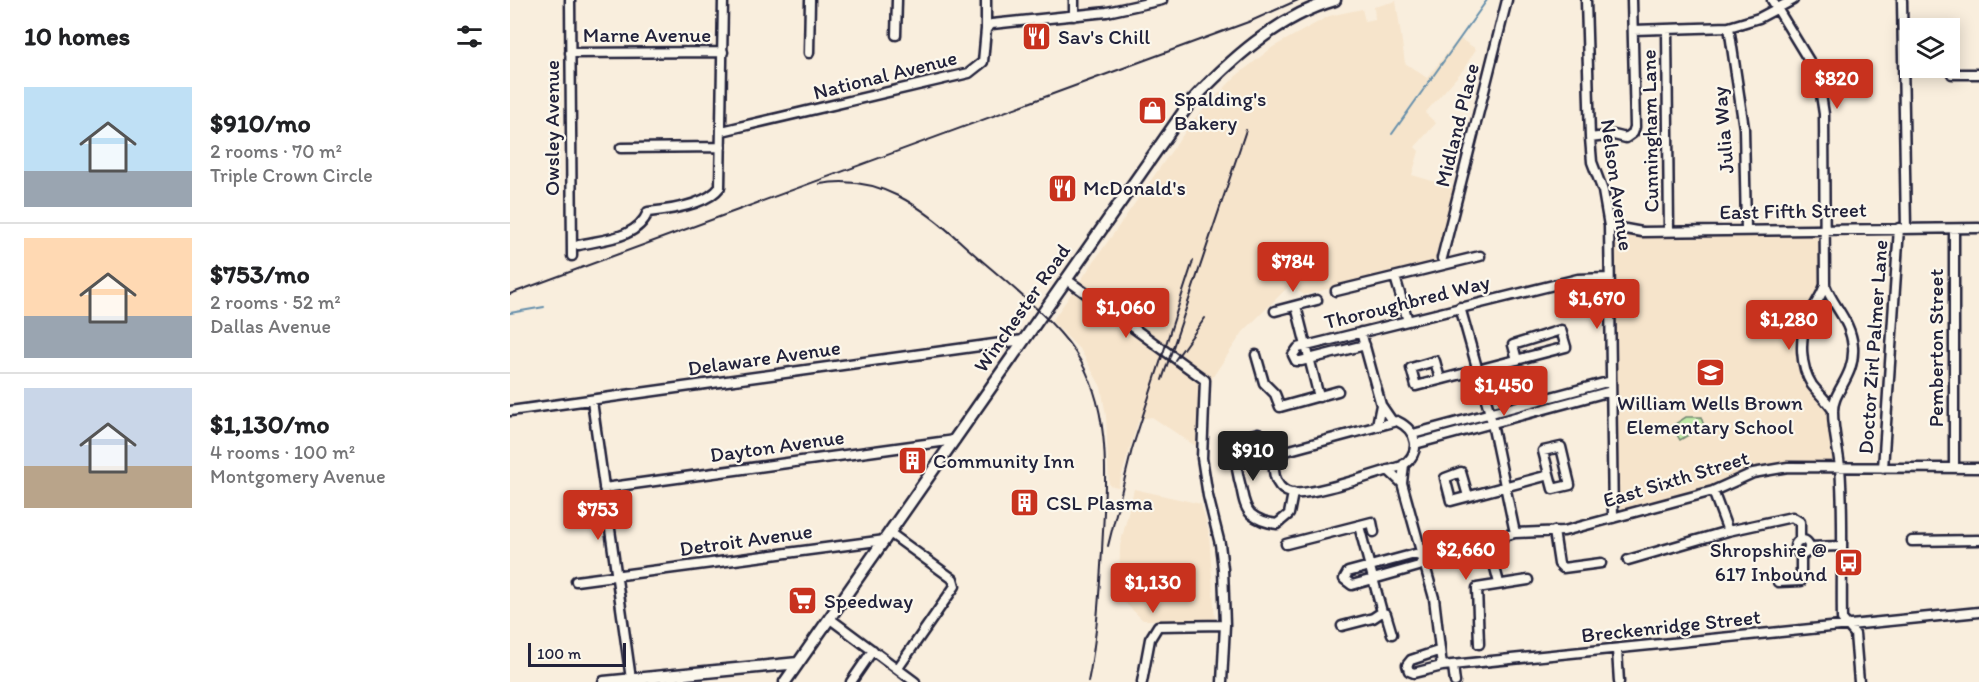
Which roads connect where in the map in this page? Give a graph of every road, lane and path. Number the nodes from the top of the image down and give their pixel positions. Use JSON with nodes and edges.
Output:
{"nodes":[{"id":1,"x":570,"y":0,"type":"edge"},
{"id":2,"x":723,"y":0,"type":"edge"},
{"id":3,"x":810,"y":0,"type":"edge"},
{"id":4,"x":897,"y":0,"type":"edge"},
{"id":5,"x":986,"y":0,"type":"edge"},
{"id":6,"x":1074,"y":0,"type":"edge"},
{"id":7,"x":1162,"y":0,"type":"edge"},
{"id":8,"x":1508,"y":0,"type":"edge"},
{"id":9,"x":1586,"y":0,"type":"edge"},
{"id":10,"x":1632,"y":0,"type":"edge"},
{"id":11,"x":1772,"y":0,"type":"edge"},
{"id":12,"x":1793,"y":0,"type":"edge"},
{"id":13,"x":1902,"y":0,"type":"edge"},
{"id":14,"x":1327,"y":1,"type":"edge"},
{"id":15,"x":1776,"y":9,"type":"junction"},
{"id":16,"x":1074,"y":16,"type":"junction"},
{"id":17,"x":1729,"y":27,"type":"junction"},
{"id":18,"x":986,"y":29,"type":"junction"},
{"id":19,"x":1633,"y":30,"type":"junction"},
{"id":20,"x":1667,"y":30,"type":"junction"},
{"id":21,"x":896,"y":35,"type":"dead end"},
{"id":22,"x":723,"y":52,"type":"junction"},
{"id":23,"x":570,"y":53,"type":"junction"},
{"id":24,"x":809,"y":53,"type":"dead end"},
{"id":25,"x":1960,"y":74,"type":"edge"},
{"id":26,"x":1979,"y":74,"type":"edge"},
{"id":27,"x":722,"y":131,"type":"junction"},
{"id":28,"x":1590,"y":138,"type":"junction"},
{"id":29,"x":721,"y":147,"type":"junction"},
{"id":30,"x":621,"y":148,"type":"dead end"},
{"id":31,"x":1608,"y":226,"type":"junction"},
{"id":32,"x":1902,"y":228,"type":"junction"},
{"id":33,"x":1979,"y":228,"type":"edge"},
{"id":34,"x":1746,"y":229,"type":"junction"},
{"id":35,"x":1824,"y":229,"type":"junction"},
{"id":36,"x":1954,"y":229,"type":"junction"},
{"id":37,"x":1669,"y":231,"type":"junction"},
{"id":38,"x":579,"y":245,"type":"dead end"},
{"id":39,"x":572,"y":256,"type":"dead end"},
{"id":40,"x":1480,"y":256,"type":"dead end"},
{"id":41,"x":1442,"y":258,"type":"dead end"},
{"id":42,"x":1395,"y":277,"type":"junction"},
{"id":43,"x":1609,"y":278,"type":"junction"},
{"id":44,"x":1066,"y":279,"type":"junction"},
{"id":45,"x":1825,"y":285,"type":"junction"},
{"id":46,"x":1336,"y":291,"type":"dead end"},
{"id":47,"x":1317,"y":300,"type":"dead end"},
{"id":48,"x":1296,"y":306,"type":"junction"},
{"id":49,"x":1815,"y":306,"type":"junction"},
{"id":50,"x":1836,"y":306,"type":"junction"},
{"id":51,"x":1460,"y":307,"type":"junction"},
{"id":52,"x":1275,"y":311,"type":"dead end"},
{"id":53,"x":1408,"y":321,"type":"junction"},
{"id":54,"x":1361,"y":332,"type":"junction"},
{"id":55,"x":1023,"y":340,"type":"junction"},
{"id":56,"x":1365,"y":345,"type":"junction"},
{"id":57,"x":1306,"y":346,"type":"junction"},
{"id":58,"x":1256,"y":355,"type":"dead end"},
{"id":59,"x":1310,"y":359,"type":"junction"},
{"id":60,"x":1517,"y":360,"type":"junction"},
{"id":61,"x":1477,"y":369,"type":"junction"},
{"id":62,"x":1440,"y":379,"type":"dead end"},
{"id":63,"x":1611,"y":381,"type":"junction"},
{"id":64,"x":1611,"y":391,"type":"junction"},
{"id":65,"x":1840,"y":391,"type":"junction"},
{"id":66,"x":1338,"y":392,"type":"dead end"},
{"id":67,"x":1822,"y":394,"type":"junction"},
{"id":68,"x":1319,"y":397,"type":"junction"},
{"id":69,"x":592,"y":400,"type":"junction"},
{"id":70,"x":1381,"y":405,"type":"junction"},
{"id":71,"x":1833,"y":410,"type":"junction"},
{"id":72,"x":510,"y":411,"type":"edge"},
{"id":73,"x":1491,"y":418,"type":"junction"},
{"id":74,"x":1385,"y":423,"type":"junction"},
{"id":75,"x":1413,"y":434,"type":"junction"},
{"id":76,"x":955,"y":440,"type":"junction"},
{"id":77,"x":1415,"y":444,"type":"junction"},
{"id":78,"x":1281,"y":455,"type":"junction"},
{"id":79,"x":1396,"y":467,"type":"junction"},
{"id":80,"x":1840,"y":468,"type":"junction"},
{"id":81,"x":1883,"y":468,"type":"junction"},
{"id":82,"x":1953,"y":468,"type":"junction"},
{"id":83,"x":1979,"y":468,"type":"edge"},
{"id":84,"x":1549,"y":475,"type":"junction"},
{"id":85,"x":1402,"y":483,"type":"junction"},
{"id":86,"x":1507,"y":486,"type":"junction"},
{"id":87,"x":604,"y":488,"type":"junction"},
{"id":88,"x":1713,"y":491,"type":"junction"},
{"id":89,"x":1293,"y":493,"type":"junction"},
{"id":90,"x":1468,"y":496,"type":"dead end"},
{"id":91,"x":1613,"y":518,"type":"junction"},
{"id":92,"x":1359,"y":525,"type":"junction"},
{"id":93,"x":1554,"y":531,"type":"junction"},
{"id":94,"x":1728,"y":531,"type":"junction"},
{"id":95,"x":1374,"y":532,"type":"dead end"},
{"id":96,"x":1515,"y":533,"type":"junction"},
{"id":97,"x":887,"y":536,"type":"junction"},
{"id":98,"x":1800,"y":539,"type":"junction"},
{"id":99,"x":1979,"y":540,"type":"edge"},
{"id":100,"x":1488,"y":541,"type":"junction"},
{"id":101,"x":1912,"y":541,"type":"dead end"},
{"id":102,"x":1286,"y":544,"type":"dead end"},
{"id":103,"x":1841,"y":546,"type":"junction"},
{"id":104,"x":1809,"y":547,"type":"junction"},
{"id":105,"x":1801,"y":555,"type":"junction"},
{"id":106,"x":1424,"y":558,"type":"junction"},
{"id":107,"x":1628,"y":560,"type":"dead end"},
{"id":108,"x":1601,"y":563,"type":"dead end"},
{"id":109,"x":1370,"y":565,"type":"junction"},
{"id":110,"x":616,"y":576,"type":"junction"},
{"id":111,"x":1373,"y":579,"type":"junction"},
{"id":112,"x":1528,"y":580,"type":"dead end"},
{"id":113,"x":576,"y":581,"type":"dead end"},
{"id":114,"x":1778,"y":582,"type":"dead end"},
{"id":115,"x":1498,"y":583,"type":"junction"},
{"id":116,"x":1382,"y":612,"type":"junction"},
{"id":117,"x":1979,"y":612,"type":"edge"},
{"id":118,"x":829,"y":618,"type":"junction"},
{"id":119,"x":1225,"y":626,"type":"junction"},
{"id":120,"x":1342,"y":626,"type":"dead end"},
{"id":121,"x":1848,"y":626,"type":"junction"},
{"id":122,"x":1392,"y":634,"type":"dead end"},
{"id":123,"x":1479,"y":644,"type":"dead end"},
{"id":124,"x":873,"y":650,"type":"junction"},
{"id":125,"x":1617,"y":650,"type":"junction"},
{"id":126,"x":1438,"y":651,"type":"junction"},
{"id":127,"x":798,"y":663,"type":"junction"},
{"id":128,"x":1442,"y":666,"type":"junction"},
{"id":129,"x":1453,"y":666,"type":"junction"},
{"id":130,"x":898,"y":668,"type":"junction"},
{"id":131,"x":631,"y":679,"type":"junction"},
{"id":132,"x":604,"y":682,"type":"edge"},
{"id":133,"x":785,"y":682,"type":"edge"},
{"id":134,"x":851,"y":682,"type":"edge"},
{"id":135,"x":914,"y":682,"type":"edge"},
{"id":136,"x":1142,"y":682,"type":"edge"},
{"id":137,"x":1222,"y":682,"type":"edge"},
{"id":138,"x":1455,"y":682,"type":"edge"},
{"id":139,"x":1619,"y":682,"type":"edge"},
{"id":140,"x":1859,"y":682,"type":"edge"}],
"edges":[{"from":1,"to":23,"type":"street","name":"Owsley Avenue"},
{"from":2,"to":22,"type":"street"},
{"from":3,"to":24,"type":"street"},
{"from":4,"to":21,"type":"street"},
{"from":5,"to":18,"type":"street","name":"National Avenue"},
{"from":6,"to":16,"type":"street"},
{"from":7,"to":16,"type":"street"},
{"from":8,"to":41,"type":"street","name":"Midland Place"},
{"from":9,"to":28,"type":"street","name":"Nelson Avenue"},
{"from":10,"to":19,"type":"street"},
{"from":11,"to":15,"type":"street"},
{"from":12,"to":15,"type":"street"},
{"from":13,"to":32,"type":"street","name":"Doctor Zirl Palmer Lane"},
{"from":14,"to":44,"type":"main road","name":"Winchester Road"},
{"from":15,"to":17,"type":"street"},
{"from":15,"to":35,"type":"street"},
{"from":16,"to":18,"type":"street"},
{"from":17,"to":20,"type":"street"},
{"from":17,"to":34,"type":"street","name":"Julia Way"},
{"from":18,"to":27,"type":"street","name":"National Avenue"},
{"from":19,"to":20,"type":"street"},
{"from":19,"to":28,"type":"street"},
{"from":20,"to":37,"type":"street","name":"Cunningham Lane"},
{"from":22,"to":23,"type":"street","name":"Marne Avenue"},
{"from":22,"to":27,"type":"street"},
{"from":23,"to":39,"type":"street","name":"Owsley Avenue"},
{"from":25,"to":26,"type":"street"},
{"from":27,"to":29,"type":"street"},
{"from":28,"to":31,"type":"street","name":"Nelson Avenue"},
{"from":29,"to":30,"type":"street"},
{"from":29,"to":38,"type":"street"},
{"from":31,"to":37,"type":"street","name":"East Fifth Street"},
{"from":31,"to":43,"type":"street","name":"Nelson Avenue"},
{"from":32,"to":35,"type":"street","name":"East Fifth Street"},
{"from":32,"to":36,"type":"street","name":"East Fifth Street"},
{"from":32,"to":81,"type":"street","name":"Doctor Zirl Palmer Lane"},
{"from":33,"to":36,"type":"street","name":"East Fifth Street"},
{"from":34,"to":35,"type":"street","name":"East Fifth Street"},
{"from":34,"to":37,"type":"street","name":"East Fifth Street"},
{"from":35,"to":45,"type":"street"},
{"from":36,"to":82,"type":"street","name":"Pemberton Street"},
{"from":40,"to":42,"type":"street"},
{"from":42,"to":46,"type":"street"},
{"from":42,"to":53,"type":"street"},
{"from":43,"to":51,"type":"street","name":"Thoroughbred Way"},
{"from":43,"to":63,"type":"street","name":"Nelson Avenue"},
{"from":44,"to":55,"type":"main road","name":"Winchester Road"},
{"from":44,"to":119,"type":"street"},
{"from":45,"to":49,"type":"street"},
{"from":45,"to":50,"type":"street"},
{"from":47,"to":48,"type":"street"},
{"from":48,"to":52,"type":"street"},
{"from":48,"to":57,"type":"street"},
{"from":49,"to":50,"type":"street"},
{"from":49,"to":67,"type":"street"},
{"from":50,"to":65,"type":"street"},
{"from":51,"to":53,"type":"street","name":"Thoroughbred Way"},
{"from":51,"to":61,"type":"street"},
{"from":53,"to":54,"type":"street","name":"Thoroughbred Way"},
{"from":54,"to":56,"type":"street"},
{"from":54,"to":57,"type":"street","name":"Thoroughbred Way"},
{"from":55,"to":69,"type":"street","name":"Delaware Avenue"},
{"from":55,"to":76,"type":"main road","name":"Winchester Road"},
{"from":56,"to":59,"type":"street","name":"Thoroughbred Way"},
{"from":56,"to":70,"type":"street"},
{"from":57,"to":59,"type":"street"},
{"from":57,"to":59,"type":"street","name":"Thoroughbred Way"},
{"from":58,"to":68,"type":"street"},
{"from":59,"to":68,"type":"street"},
{"from":60,"to":60,"type":"street"},
{"from":60,"to":61,"type":"street"},
{"from":61,"to":62,"type":"street"},
{"from":61,"to":73,"type":"street"},
{"from":63,"to":64,"type":"street","name":"Nelson Avenue"},
{"from":63,"to":73,"type":"street"},
{"from":64,"to":73,"type":"street"},
{"from":64,"to":91,"type":"street","name":"Nelson Avenue"},
{"from":65,"to":67,"type":"street"},
{"from":65,"to":71,"type":"street"},
{"from":66,"to":68,"type":"street"},
{"from":67,"to":71,"type":"street"},
{"from":69,"to":72,"type":"street","name":"Delaware Avenue"},
{"from":69,"to":87,"type":"street"},
{"from":70,"to":74,"type":"street"},
{"from":70,"to":74,"type":"street"},
{"from":71,"to":80,"type":"street"},
{"from":73,"to":75,"type":"street"},
{"from":73,"to":77,"type":"street"},
{"from":73,"to":86,"type":"street"},
{"from":74,"to":75,"type":"street"},
{"from":74,"to":78,"type":"street"},
{"from":75,"to":77,"type":"street"},
{"from":76,"to":87,"type":"street","name":"Dayton Avenue"},
{"from":76,"to":97,"type":"main road","name":"Winchester Road"},
{"from":77,"to":79,"type":"street"},
{"from":78,"to":89,"type":"street"},
{"from":78,"to":89,"type":"street"},
{"from":79,"to":85,"type":"street"},
{"from":79,"to":85,"type":"street"},
{"from":79,"to":89,"type":"street"},
{"from":80,"to":81,"type":"street","name":"East Sixth Street"},
{"from":80,"to":88,"type":"street","name":"East Sixth Street"},
{"from":80,"to":103,"type":"street"},
{"from":81,"to":82,"type":"street","name":"East Sixth Street"},
{"from":82,"to":83,"type":"street","name":"East Sixth Street"},
{"from":84,"to":84,"type":"street"},
{"from":84,"to":86,"type":"street"},
{"from":85,"to":106,"type":"street"},
{"from":86,"to":90,"type":"street"},
{"from":86,"to":96,"type":"street"},
{"from":87,"to":110,"type":"street"},
{"from":88,"to":91,"type":"street","name":"East Sixth Street"},
{"from":88,"to":94,"type":"street"},
{"from":91,"to":93,"type":"street","name":"East Sixth Street"},
{"from":92,"to":95,"type":"street"},
{"from":92,"to":102,"type":"street"},
{"from":92,"to":109,"type":"street"},
{"from":93,"to":96,"type":"street","name":"East Sixth Street"},
{"from":93,"to":108,"type":"street"},
{"from":94,"to":98,"type":"street"},
{"from":94,"to":107,"type":"street"},
{"from":96,"to":100,"type":"street","name":"East Sixth Street"},
{"from":97,"to":110,"type":"street","name":"Detroit Avenue"},
{"from":97,"to":118,"type":"main road","name":"Winchester Road"},
{"from":97,"to":130,"type":"street"},
{"from":98,"to":104,"type":"street"},
{"from":98,"to":105,"type":"street"},
{"from":99,"to":101,"type":"street"},
{"from":100,"to":106,"type":"street","name":"East Sixth Street"},
{"from":100,"to":115,"type":"street"},
{"from":103,"to":104,"type":"street"},
{"from":103,"to":121,"type":"street"},
{"from":104,"to":105,"type":"street"},
{"from":105,"to":114,"type":"street"},
{"from":106,"to":109,"type":"street","name":"East Sixth Street"},
{"from":106,"to":111,"type":"street","name":"East Sixth Street"},
{"from":106,"to":126,"type":"street"},
{"from":109,"to":111,"type":"street"},
{"from":109,"to":111,"type":"street","name":"East Sixth Street"},
{"from":110,"to":113,"type":"street","name":"Detroit Avenue"},
{"from":110,"to":131,"type":"street"},
{"from":111,"to":116,"type":"street"},
{"from":112,"to":115,"type":"street"},
{"from":115,"to":123,"type":"street"},
{"from":116,"to":120,"type":"street"},
{"from":116,"to":122,"type":"street"},
{"from":117,"to":121,"type":"street","name":"Breckenridge Street"},
{"from":118,"to":124,"type":"street"},
{"from":118,"to":127,"type":"main road","name":"Winchester Road"},
{"from":119,"to":136,"type":"street"},
{"from":119,"to":137,"type":"street"},
{"from":121,"to":125,"type":"street","name":"Breckenridge Street"},
{"from":121,"to":140,"type":"street"},
{"from":124,"to":130,"type":"street"},
{"from":124,"to":134,"type":"street"},
{"from":125,"to":129,"type":"street","name":"Breckenridge Street"},
{"from":125,"to":139,"type":"street"},
{"from":126,"to":128,"type":"street"},
{"from":126,"to":128,"type":"street","name":"Breckenridge Street"},
{"from":127,"to":131,"type":"main road"},
{"from":127,"to":133,"type":"main road","name":"Winchester Road"},
{"from":128,"to":129,"type":"street","name":"Breckenridge Street"},
{"from":129,"to":138,"type":"street"},
{"from":130,"to":135,"type":"street"},
{"from":131,"to":132,"type":"main road"}]}
